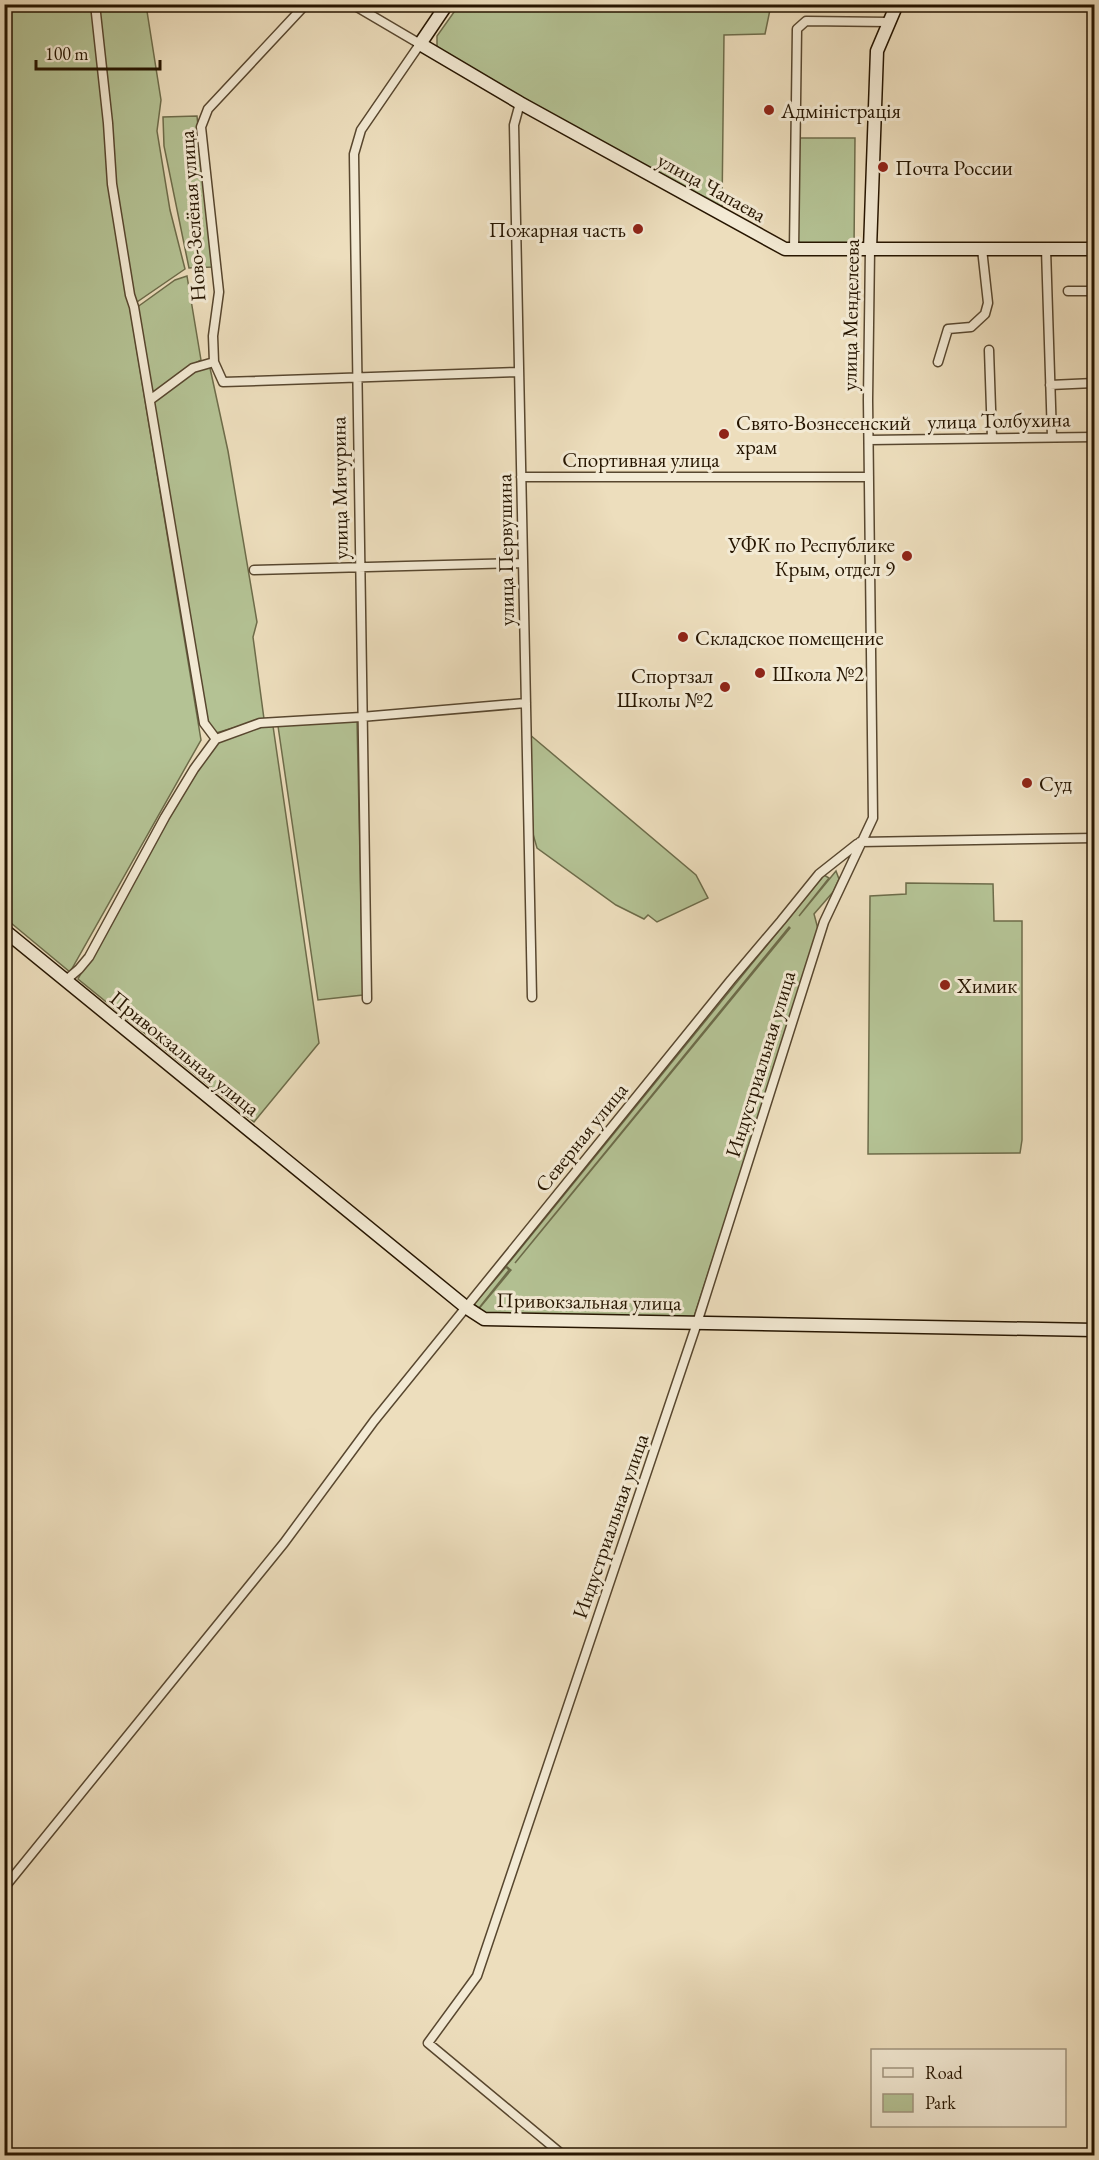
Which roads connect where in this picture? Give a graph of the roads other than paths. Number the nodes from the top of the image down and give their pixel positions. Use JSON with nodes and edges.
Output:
{"nodes":[{"id":1,"x":95,"y":4,"type":"edge"},
{"id":2,"x":306,"y":4,"type":"edge"},
{"id":3,"x":352,"y":4,"type":"edge"},
{"id":4,"x":447,"y":4,"type":"edge"},
{"id":5,"x":897,"y":4,"type":"edge"},
{"id":6,"x":889,"y":22,"type":"junction"},
{"id":7,"x":420,"y":44,"type":"junction"},
{"id":8,"x":520,"y":103,"type":"junction"},
{"id":9,"x":794,"y":249,"type":"junction"},
{"id":10,"x":870,"y":249,"type":"junction"},
{"id":11,"x":982,"y":249,"type":"junction"},
{"id":12,"x":1046,"y":249,"type":"junction"},
{"id":13,"x":1095,"y":249,"type":"edge"},
{"id":14,"x":1068,"y":291,"type":"dead end"},
{"id":15,"x":1095,"y":291,"type":"edge"},
{"id":16,"x":989,"y":351,"type":"dead end"},
{"id":17,"x":214,"y":362,"type":"junction"},
{"id":18,"x":938,"y":362,"type":"dead end"},
{"id":19,"x":519,"y":372,"type":"junction"},
{"id":20,"x":356,"y":376,"type":"junction"},
{"id":21,"x":1095,"y":383,"type":"edge"},
{"id":22,"x":1050,"y":385,"type":"junction"},
{"id":23,"x":150,"y":400,"type":"junction"},
{"id":24,"x":1052,"y":437,"type":"junction"},
{"id":25,"x":1095,"y":437,"type":"edge"},
{"id":26,"x":992,"y":438,"type":"junction"},
{"id":27,"x":869,"y":440,"type":"junction"},
{"id":28,"x":521,"y":477,"type":"junction"},
{"id":29,"x":869,"y":477,"type":"junction"},
{"id":30,"x":523,"y":564,"type":"junction"},
{"id":31,"x":360,"y":568,"type":"junction"},
{"id":32,"x":254,"y":570,"type":"dead end"},
{"id":33,"x":526,"y":703,"type":"junction"},
{"id":34,"x":361,"y":717,"type":"junction"},
{"id":35,"x":216,"y":739,"type":"junction"},
{"id":36,"x":1095,"y":838,"type":"edge"},
{"id":37,"x":860,"y":842,"type":"junction"},
{"id":38,"x":4,"y":930,"type":"edge"},
{"id":39,"x":64,"y":981,"type":"junction"},
{"id":40,"x":532,"y":997,"type":"dead end"},
{"id":41,"x":367,"y":999,"type":"dead end"},
{"id":42,"x":467,"y":1308,"type":"junction"},
{"id":43,"x":698,"y":1323,"type":"junction"},
{"id":44,"x":1095,"y":1330,"type":"edge"},
{"id":45,"x":4,"y":1888,"type":"edge"},
{"id":46,"x":564,"y":2156,"type":"edge"}],
"edges":[{"from":1,"to":23,"type":"street"},
{"from":2,"to":17,"type":"street","name":"Ново-Зелёная улица"},
{"from":3,"to":7,"type":"street","name":"улица Чапаева"},
{"from":4,"to":7,"type":"main road","name":"улица Мичурина"},
{"from":5,"to":6,"type":"main road","name":"улица Менделеева"},
{"from":6,"to":9,"type":"street"},
{"from":6,"to":10,"type":"main road","name":"улица Менделеева"},
{"from":7,"to":8,"type":"main road","name":"улица Чапаева"},
{"from":7,"to":20,"type":"street","name":"улица Мичурина"},
{"from":8,"to":9,"type":"main road","name":"улица Чапаева"},
{"from":8,"to":19,"type":"street","name":"улица Первушина"},
{"from":9,"to":10,"type":"main road","name":"улица Чапаева"},
{"from":10,"to":11,"type":"main road","name":"улица Чапаева"},
{"from":10,"to":27,"type":"street","name":"улица Менделеева"},
{"from":11,"to":12,"type":"main road","name":"улица Чапаева"},
{"from":11,"to":18,"type":"street"},
{"from":12,"to":13,"type":"main road","name":"улица Чапаева"},
{"from":12,"to":22,"type":"street"},
{"from":14,"to":15,"type":"street"},
{"from":16,"to":26,"type":"street"},
{"from":17,"to":20,"type":"street"},
{"from":17,"to":23,"type":"street"},
{"from":19,"to":20,"type":"street"},
{"from":19,"to":28,"type":"street","name":"улица Первушина"},
{"from":20,"to":31,"type":"street","name":"улица Мичурина"},
{"from":21,"to":22,"type":"street"},
{"from":22,"to":24,"type":"street"},
{"from":23,"to":35,"type":"street"},
{"from":24,"to":25,"type":"street","name":"улица Толбухина"},
{"from":24,"to":26,"type":"street","name":"улица Толбухина"},
{"from":26,"to":27,"type":"street","name":"улица Толбухина"},
{"from":27,"to":29,"type":"street","name":"улица Менделеева"},
{"from":28,"to":29,"type":"street","name":"Спортивная улица"},
{"from":28,"to":30,"type":"street","name":"улица Первушина"},
{"from":29,"to":37,"type":"street","name":"улица Менделеева"},
{"from":30,"to":31,"type":"street"},
{"from":30,"to":33,"type":"street","name":"улица Первушина"},
{"from":31,"to":32,"type":"street"},
{"from":31,"to":34,"type":"street","name":"улица Мичурина"},
{"from":33,"to":34,"type":"street"},
{"from":33,"to":40,"type":"street","name":"улица Первушина"},
{"from":34,"to":35,"type":"street"},
{"from":34,"to":41,"type":"street","name":"улица Мичурина"},
{"from":35,"to":39,"type":"street"},
{"from":36,"to":37,"type":"street"},
{"from":37,"to":42,"type":"street","name":"Северная улица"},
{"from":37,"to":43,"type":"street","name":"Индустриальная улица"},
{"from":38,"to":39,"type":"main road","name":"Привокзальная улица"},
{"from":39,"to":42,"type":"main road","name":"Привокзальная улица"},
{"from":42,"to":43,"type":"main road","name":"Привокзальная улица"},
{"from":42,"to":45,"type":"street","name":"Северная улица"},
{"from":43,"to":44,"type":"main road","name":"Привокзальная улица"},
{"from":43,"to":46,"type":"street","name":"Индустриальная улица"}]}
